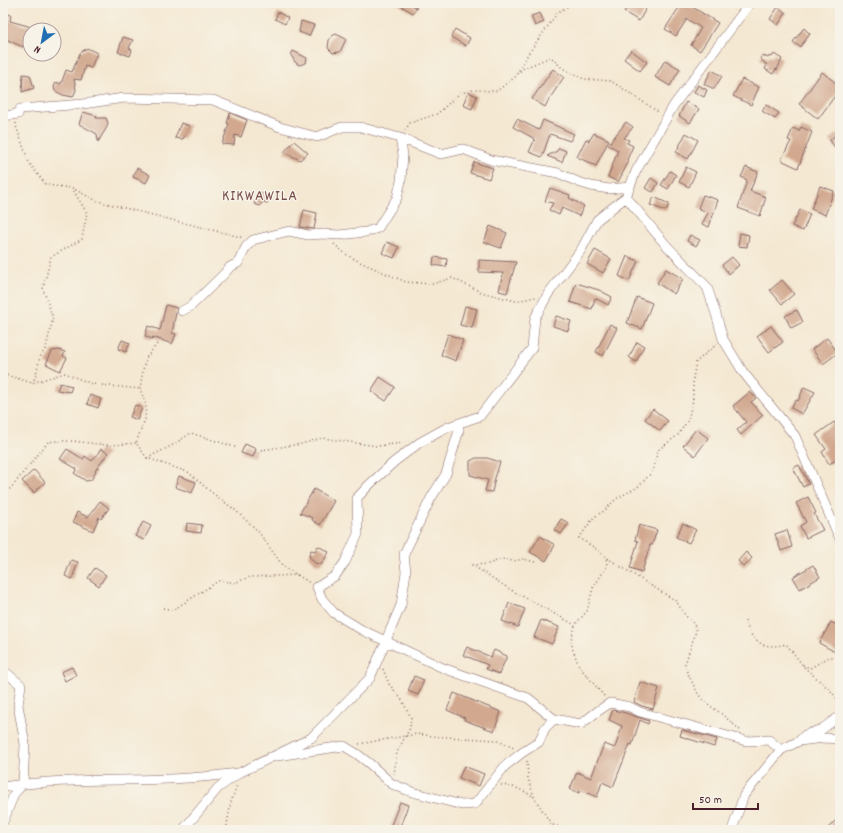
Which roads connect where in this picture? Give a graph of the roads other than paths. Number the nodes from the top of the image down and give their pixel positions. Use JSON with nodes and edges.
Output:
{"nodes":[{"id":1,"x":750,"y":3,"type":"edge"},
{"id":2,"x":3,"y":116,"type":"edge"},
{"id":3,"x":400,"y":138,"type":"junction"},
{"id":4,"x":630,"y":187,"type":"junction"},
{"id":5,"x":626,"y":197,"type":"junction"},
{"id":6,"x":182,"y":311,"type":"dead end"},
{"id":7,"x":460,"y":423,"type":"junction"},
{"id":8,"x":840,"y":539,"type":"edge"},
{"id":9,"x":386,"y":641,"type":"junction"},
{"id":10,"x":3,"y":670,"type":"edge"},
{"id":11,"x":840,"y":716,"type":"edge"},
{"id":12,"x":554,"y":719,"type":"junction"},
{"id":13,"x":840,"y":739,"type":"edge"},
{"id":14,"x":798,"y":741,"type":"junction"},
{"id":15,"x":781,"y":750,"type":"junction"},
{"id":16,"x":270,"y":757,"type":"junction"},
{"id":17,"x":239,"y":773,"type":"junction"},
{"id":18,"x":23,"y":784,"type":"junction"},
{"id":19,"x":3,"y":788,"type":"edge"},
{"id":20,"x":3,"y":822,"type":"edge"},
{"id":21,"x":182,"y":830,"type":"edge"},
{"id":22,"x":732,"y":830,"type":"edge"}],
"edges":[{"from":1,"to":4,"type":"street"},
{"from":2,"to":3,"type":"street"},
{"from":3,"to":4,"type":"street"},
{"from":3,"to":6,"type":"street"},
{"from":4,"to":5,"type":"street"},
{"from":5,"to":7,"type":"street"},
{"from":5,"to":8,"type":"street"},
{"from":7,"to":9,"type":"street"},
{"from":7,"to":9,"type":"street"},
{"from":9,"to":12,"type":"street"},
{"from":9,"to":16,"type":"street"},
{"from":10,"to":18,"type":"street"},
{"from":11,"to":14,"type":"street"},
{"from":12,"to":15,"type":"street"},
{"from":12,"to":16,"type":"street"},
{"from":13,"to":14,"type":"street"},
{"from":14,"to":15,"type":"street"},
{"from":15,"to":22,"type":"street"},
{"from":16,"to":17,"type":"street"},
{"from":17,"to":18,"type":"street"},
{"from":17,"to":21,"type":"street"},
{"from":18,"to":19,"type":"street"},
{"from":18,"to":20,"type":"street"}]}
